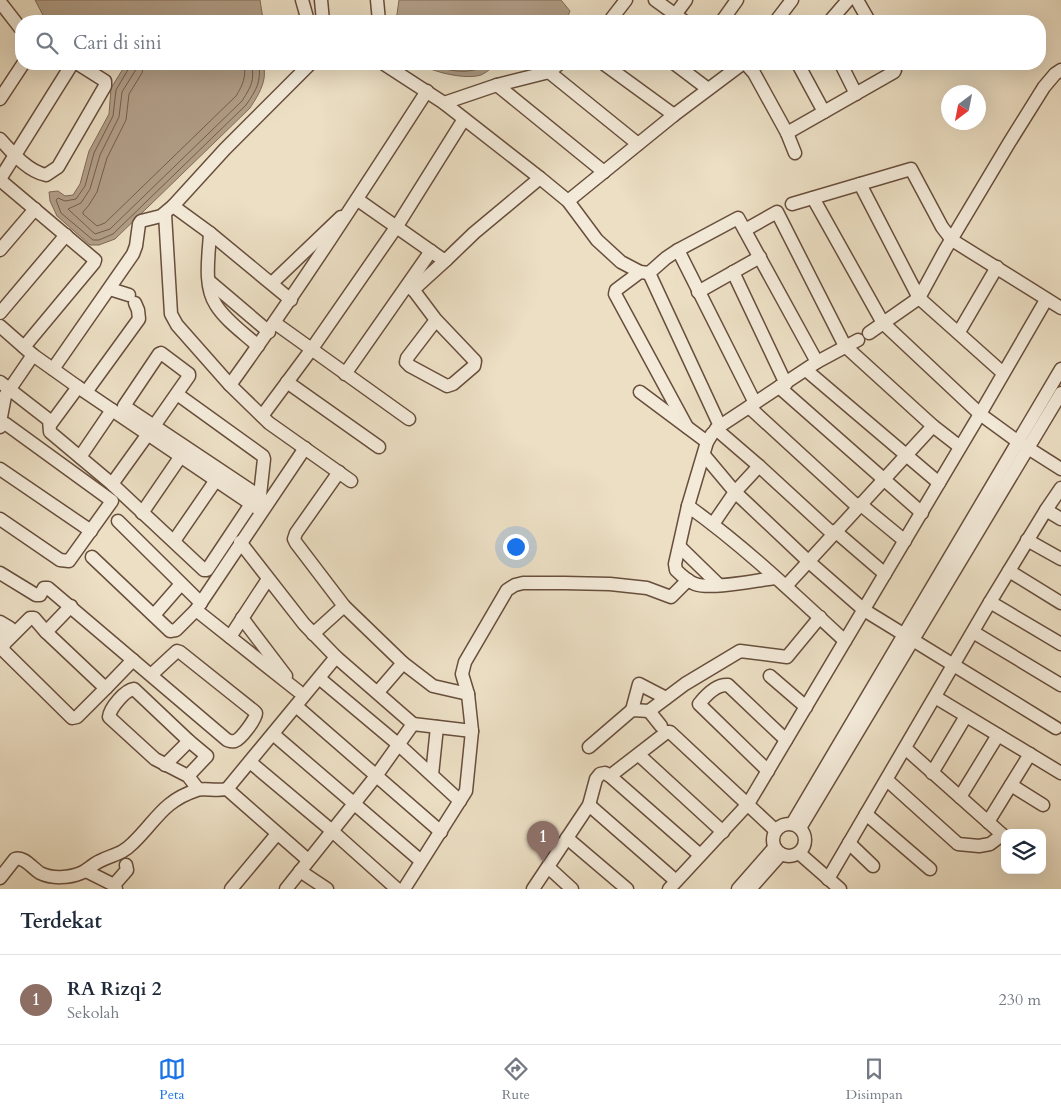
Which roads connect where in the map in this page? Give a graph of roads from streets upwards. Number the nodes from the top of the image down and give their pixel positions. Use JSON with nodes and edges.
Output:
{"nodes":[{"id":1,"x":302,"y":0,"type":"edge"},
{"id":2,"x":321,"y":0,"type":"edge"},
{"id":3,"x":377,"y":0,"type":"edge"},
{"id":4,"x":626,"y":0,"type":"edge"},
{"id":5,"x":655,"y":0,"type":"edge"},
{"id":6,"x":686,"y":0,"type":"edge"},
{"id":7,"x":737,"y":0,"type":"edge"},
{"id":8,"x":792,"y":0,"type":"edge"},
{"id":9,"x":848,"y":0,"type":"edge"},
{"id":10,"x":857,"y":0,"type":"edge"},
{"id":11,"x":2,"y":12,"type":"edge"},
{"id":12,"x":305,"y":15,"type":"edge"},
{"id":13,"x":322,"y":15,"type":"edge"},
{"id":14,"x":378,"y":15,"type":"edge"},
{"id":15,"x":614,"y":15,"type":"edge"},
{"id":16,"x":676,"y":15,"type":"edge"},
{"id":17,"x":681,"y":15,"type":"edge"},
{"id":18,"x":726,"y":15,"type":"edge"},
{"id":19,"x":781,"y":15,"type":"edge"},
{"id":20,"x":835,"y":15,"type":"edge"},
{"id":21,"x":866,"y":15,"type":"edge"},
{"id":22,"x":15,"y":23,"type":"edge"},
{"id":23,"x":19,"y":70,"type":"edge"},
{"id":24,"x":68,"y":70,"type":"edge"},
{"id":25,"x":88,"y":70,"type":"edge"},
{"id":26,"x":304,"y":70,"type":"edge"},
{"id":27,"x":394,"y":70,"type":"edge"},
{"id":28,"x":547,"y":70,"type":"edge"},
{"id":29,"x":556,"y":70,"type":"edge"},
{"id":30,"x":612,"y":70,"type":"edge"},
{"id":31,"x":682,"y":70,"type":"edge"},
{"id":32,"x":735,"y":70,"type":"edge"},
{"id":33,"x":751,"y":70,"type":"edge"},
{"id":34,"x":801,"y":70,"type":"edge"},
{"id":35,"x":844,"y":70,"type":"edge"},
{"id":36,"x":895,"y":70,"type":"edge"},
{"id":37,"x":1061,"y":70,"type":"edge"},
{"id":38,"x":497,"y":85,"type":"junction"},
{"id":39,"x":708,"y":89,"type":"junction"},
{"id":40,"x":427,"y":91,"type":"junction"},
{"id":41,"x":856,"y":94,"type":"junction"},
{"id":42,"x":0,"y":100,"type":"edge"},
{"id":43,"x":444,"y":103,"type":"junction"},
{"id":44,"x":824,"y":112,"type":"junction"},
{"id":45,"x":674,"y":116,"type":"junction"},
{"id":46,"x":464,"y":119,"type":"junction"},
{"id":47,"x":787,"y":133,"type":"junction"},
{"id":48,"x":0,"y":139,"type":"edge"},
{"id":49,"x":638,"y":144,"type":"junction"},
{"id":50,"x":795,"y":154,"type":"dead end"},
{"id":51,"x":15,"y":156,"type":"junction"},
{"id":52,"x":604,"y":172,"type":"junction"},
{"id":53,"x":540,"y":178,"type":"junction"},
{"id":54,"x":0,"y":180,"type":"edge"},
{"id":55,"x":860,"y":184,"type":"junction"},
{"id":56,"x":813,"y":198,"type":"junction"},
{"id":57,"x":358,"y":200,"type":"junction"},
{"id":58,"x":568,"y":201,"type":"junction"},
{"id":59,"x":792,"y":204,"type":"dead end"},
{"id":60,"x":35,"y":209,"type":"junction"},
{"id":61,"x":169,"y":210,"type":"junction"},
{"id":62,"x":347,"y":216,"type":"junction"},
{"id":63,"x":396,"y":226,"type":"junction"},
{"id":64,"x":745,"y":230,"type":"junction"},
{"id":65,"x":210,"y":233,"type":"junction"},
{"id":66,"x":66,"y":235,"type":"junction"},
{"id":67,"x":952,"y":240,"type":"junction"},
{"id":68,"x":0,"y":250,"type":"edge"},
{"id":69,"x":678,"y":250,"type":"junction"},
{"id":70,"x":431,"y":251,"type":"junction"},
{"id":71,"x":760,"y":258,"type":"junction"},
{"id":72,"x":446,"y":260,"type":"junction"},
{"id":73,"x":997,"y":267,"type":"junction"},
{"id":74,"x":733,"y":272,"type":"junction"},
{"id":75,"x":645,"y":273,"type":"junction"},
{"id":76,"x":208,"y":281,"type":"junction"},
{"id":77,"x":272,"y":283,"type":"junction"},
{"id":78,"x":411,"y":287,"type":"junction"},
{"id":79,"x":110,"y":289,"type":"junction"},
{"id":80,"x":698,"y":292,"type":"junction"},
{"id":81,"x":920,"y":298,"type":"junction"},
{"id":82,"x":291,"y":300,"type":"junction"},
{"id":83,"x":1046,"y":300,"type":"junction"},
{"id":84,"x":1061,"y":308,"type":"edge"},
{"id":85,"x":0,"y":314,"type":"edge"},
{"id":86,"x":436,"y":320,"type":"junction"},
{"id":87,"x":883,"y":323,"type":"junction"},
{"id":88,"x":0,"y":326,"type":"edge"},
{"id":89,"x":272,"y":327,"type":"junction"},
{"id":90,"x":959,"y":332,"type":"junction"},
{"id":91,"x":870,"y":333,"type":"dead end"},
{"id":92,"x":858,"y":340,"type":"dead end"},
{"id":93,"x":258,"y":346,"type":"junction"},
{"id":94,"x":845,"y":346,"type":"junction"},
{"id":95,"x":311,"y":350,"type":"junction"},
{"id":96,"x":29,"y":351,"type":"junction"},
{"id":97,"x":817,"y":362,"type":"junction"},
{"id":98,"x":1061,"y":368,"type":"edge"},
{"id":99,"x":53,"y":369,"type":"junction"},
{"id":100,"x":806,"y":370,"type":"junction"},
{"id":101,"x":1003,"y":373,"type":"junction"},
{"id":102,"x":345,"y":374,"type":"junction"},
{"id":103,"x":287,"y":382,"type":"junction"},
{"id":104,"x":5,"y":385,"type":"edge"},
{"id":105,"x":230,"y":385,"type":"junction"},
{"id":106,"x":783,"y":386,"type":"junction"},
{"id":107,"x":82,"y":390,"type":"junction"},
{"id":108,"x":640,"y":392,"type":"dead end"},
{"id":109,"x":177,"y":394,"type":"junction"},
{"id":110,"x":1061,"y":394,"type":"edge"},
{"id":111,"x":752,"y":405,"type":"junction"},
{"id":112,"x":112,"y":410,"type":"junction"},
{"id":113,"x":980,"y":414,"type":"junction"},
{"id":114,"x":262,"y":416,"type":"junction"},
{"id":115,"x":410,"y":419,"type":"dead end"},
{"id":116,"x":0,"y":422,"type":"edge"},
{"id":117,"x":50,"y":425,"type":"junction"},
{"id":118,"x":933,"y":426,"type":"junction"},
{"id":119,"x":0,"y":427,"type":"edge"},
{"id":120,"x":687,"y":427,"type":"junction"},
{"id":121,"x":718,"y":428,"type":"junction"},
{"id":122,"x":151,"y":430,"type":"junction"},
{"id":123,"x":1022,"y":444,"type":"junction"},
{"id":124,"x":379,"y":447,"type":"dead end"},
{"id":125,"x":306,"y":448,"type":"junction"},
{"id":126,"x":960,"y":448,"type":"junction"},
{"id":127,"x":705,"y":449,"type":"junction"},
{"id":128,"x":906,"y":455,"type":"junction"},
{"id":129,"x":181,"y":456,"type":"junction"},
{"id":130,"x":80,"y":457,"type":"junction"},
{"id":131,"x":759,"y":466,"type":"junction"},
{"id":132,"x":0,"y":469,"type":"edge"},
{"id":133,"x":1061,"y":469,"type":"edge"},
{"id":134,"x":339,"y":472,"type":"junction"},
{"id":135,"x":883,"y":479,"type":"junction"},
{"id":136,"x":216,"y":480,"type":"junction"},
{"id":137,"x":351,"y":481,"type":"dead end"},
{"id":138,"x":939,"y":483,"type":"junction"},
{"id":139,"x":112,"y":484,"type":"junction"},
{"id":140,"x":1061,"y":488,"type":"edge"},
{"id":141,"x":736,"y":492,"type":"junction"},
{"id":142,"x":258,"y":505,"type":"junction"},
{"id":143,"x":859,"y":505,"type":"junction"},
{"id":144,"x":688,"y":506,"type":"junction"},
{"id":145,"x":1046,"y":510,"type":"junction"},
{"id":146,"x":142,"y":513,"type":"junction"},
{"id":147,"x":922,"y":513,"type":"junction"},
{"id":148,"x":0,"y":518,"type":"edge"},
{"id":149,"x":1061,"y":519,"type":"edge"},
{"id":150,"x":118,"y":521,"type":"dead end"},
{"id":151,"x":713,"y":524,"type":"junction"},
{"id":152,"x":91,"y":531,"type":"junction"},
{"id":153,"x":834,"y":532,"type":"junction"},
{"id":154,"x":1027,"y":540,"type":"junction"},
{"id":155,"x":174,"y":541,"type":"junction"},
{"id":156,"x":905,"y":541,"type":"junction"},
{"id":157,"x":240,"y":542,"type":"junction"},
{"id":158,"x":680,"y":548,"type":"junction"},
{"id":159,"x":92,"y":556,"type":"dead end"},
{"id":160,"x":1061,"y":560,"type":"edge"},
{"id":161,"x":808,"y":561,"type":"junction"},
{"id":162,"x":1009,"y":571,"type":"junction"},
{"id":163,"x":0,"y":573,"type":"edge"},
{"id":164,"x":885,"y":574,"type":"junction"},
{"id":165,"x":268,"y":579,"type":"junction"},
{"id":166,"x":688,"y":580,"type":"junction"},
{"id":167,"x":781,"y":582,"type":"junction"},
{"id":168,"x":181,"y":584,"type":"junction"},
{"id":169,"x":719,"y":585,"type":"junction"},
{"id":170,"x":990,"y":602,"type":"junction"},
{"id":171,"x":1061,"y":603,"type":"edge"},
{"id":172,"x":71,"y":606,"type":"junction"},
{"id":173,"x":198,"y":606,"type":"junction"},
{"id":174,"x":344,"y":606,"type":"junction"},
{"id":175,"x":864,"y":610,"type":"junction"},
{"id":176,"x":154,"y":615,"type":"junction"},
{"id":177,"x":242,"y":618,"type":"junction"},
{"id":178,"x":820,"y":618,"type":"junction"},
{"id":179,"x":0,"y":622,"type":"edge"},
{"id":180,"x":46,"y":632,"type":"junction"},
{"id":181,"x":973,"y":632,"type":"junction"},
{"id":182,"x":313,"y":634,"type":"junction"},
{"id":183,"x":230,"y":637,"type":"junction"},
{"id":184,"x":0,"y":638,"type":"edge"},
{"id":185,"x":908,"y":638,"type":"junction"},
{"id":186,"x":845,"y":641,"type":"junction"},
{"id":187,"x":1061,"y":644,"type":"edge"},
{"id":188,"x":336,"y":657,"type":"junction"},
{"id":189,"x":133,"y":660,"type":"junction"},
{"id":190,"x":403,"y":663,"type":"junction"},
{"id":191,"x":954,"y":666,"type":"junction"},
{"id":192,"x":151,"y":674,"type":"junction"},
{"id":193,"x":770,"y":676,"type":"dead end"},
{"id":194,"x":319,"y":678,"type":"junction"},
{"id":195,"x":1061,"y":685,"type":"edge"},
{"id":196,"x":106,"y":688,"type":"junction"},
{"id":197,"x":378,"y":692,"type":"junction"},
{"id":198,"x":468,"y":694,"type":"junction"},
{"id":199,"x":299,"y":698,"type":"junction"},
{"id":200,"x":666,"y":698,"type":"junction"},
{"id":201,"x":935,"y":698,"type":"junction"},
{"id":202,"x":806,"y":707,"type":"junction"},
{"id":203,"x":632,"y":710,"type":"junction"},
{"id":204,"x":649,"y":710,"type":"junction"},
{"id":205,"x":966,"y":716,"type":"junction"},
{"id":206,"x":413,"y":724,"type":"junction"},
{"id":207,"x":661,"y":726,"type":"dead end"},
{"id":208,"x":437,"y":727,"type":"junction"},
{"id":209,"x":1056,"y":728,"type":"dead end"},
{"id":210,"x":472,"y":731,"type":"junction"},
{"id":211,"x":274,"y":734,"type":"junction"},
{"id":212,"x":998,"y":735,"type":"junction"},
{"id":213,"x":786,"y":740,"type":"junction"},
{"id":214,"x":188,"y":741,"type":"junction"},
{"id":215,"x":399,"y":745,"type":"junction"},
{"id":216,"x":589,"y":747,"type":"dead end"},
{"id":217,"x":905,"y":748,"type":"junction"},
{"id":218,"x":1030,"y":754,"type":"junction"},
{"id":219,"x":639,"y":755,"type":"junction"},
{"id":220,"x":250,"y":762,"type":"junction"},
{"id":221,"x":165,"y":765,"type":"junction"},
{"id":222,"x":768,"y":771,"type":"junction"},
{"id":223,"x":932,"y":773,"type":"junction"},
{"id":224,"x":1061,"y":773,"type":"edge"},
{"id":225,"x":432,"y":775,"type":"junction"},
{"id":226,"x":188,"y":776,"type":"junction"},
{"id":227,"x":376,"y":776,"type":"junction"},
{"id":228,"x":610,"y":776,"type":"junction"},
{"id":229,"x":887,"y":780,"type":"junction"},
{"id":230,"x":1011,"y":785,"type":"junction"},
{"id":231,"x":198,"y":789,"type":"junction"},
{"id":232,"x":227,"y":789,"type":"junction"},
{"id":233,"x":960,"y":797,"type":"junction"},
{"id":234,"x":460,"y":801,"type":"junction"},
{"id":235,"x":354,"y":802,"type":"junction"},
{"id":236,"x":748,"y":804,"type":"junction"},
{"id":237,"x":589,"y":805,"type":"junction"},
{"id":238,"x":1043,"y":805,"type":"dead end"},
{"id":239,"x":866,"y":814,"type":"junction"},
{"id":240,"x":988,"y":822,"type":"junction"},
{"id":241,"x":796,"y":826,"type":"junction"},
{"id":242,"x":331,"y":830,"type":"junction"},
{"id":243,"x":775,"y":830,"type":"junction"},
{"id":244,"x":441,"y":832,"type":"junction"},
{"id":245,"x":723,"y":832,"type":"junction"},
{"id":246,"x":277,"y":834,"type":"junction"},
{"id":247,"x":1001,"y":834,"type":"edge"},
{"id":248,"x":1001,"y":837,"type":"edge"},
{"id":249,"x":567,"y":838,"type":"junction"},
{"id":250,"x":849,"y":843,"type":"junction"},
{"id":251,"x":778,"y":851,"type":"junction"},
{"id":252,"x":799,"y":853,"type":"junction"},
{"id":253,"x":700,"y":855,"type":"junction"},
{"id":254,"x":308,"y":860,"type":"junction"},
{"id":255,"x":422,"y":861,"type":"junction"},
{"id":256,"x":126,"y":865,"type":"dead end"},
{"id":257,"x":548,"y":866,"type":"junction"},
{"id":258,"x":873,"y":866,"type":"dead end"},
{"id":259,"x":930,"y":868,"type":"dead end"},
{"id":260,"x":86,"y":871,"type":"junction"},
{"id":261,"x":300,"y":871,"type":"junction"},
{"id":262,"x":0,"y":878,"type":"edge"},
{"id":263,"x":828,"y":879,"type":"junction"},
{"id":264,"x":672,"y":885,"type":"edge"},
{"id":265,"x":115,"y":887,"type":"edge"},
{"id":266,"x":231,"y":889,"type":"edge"},
{"id":267,"x":286,"y":889,"type":"edge"},
{"id":268,"x":327,"y":889,"type":"edge"},
{"id":269,"x":397,"y":889,"type":"edge"},
{"id":270,"x":404,"y":889,"type":"edge"},
{"id":271,"x":533,"y":889,"type":"edge"},
{"id":272,"x":572,"y":889,"type":"edge"},
{"id":273,"x":627,"y":889,"type":"edge"},
{"id":274,"x":738,"y":889,"type":"edge"},
{"id":275,"x":750,"y":889,"type":"edge"},
{"id":276,"x":840,"y":889,"type":"edge"}],
"edges":[{"from":1,"to":12,"type":"street"},
{"from":2,"to":13,"type":"street"},
{"from":3,"to":14,"type":"street"},
{"from":4,"to":15,"type":"street"},
{"from":5,"to":16,"type":"street"},
{"from":6,"to":17,"type":"street"},
{"from":7,"to":18,"type":"street"},
{"from":8,"to":19,"type":"street"},
{"from":9,"to":20,"type":"street"},
{"from":10,"to":21,"type":"street"},
{"from":11,"to":22,"type":"street"},
{"from":23,"to":42,"type":"street"},
{"from":24,"to":51,"type":"street"},
{"from":25,"to":51,"type":"street"},
{"from":26,"to":61,"type":"street"},
{"from":27,"to":40,"type":"street"},
{"from":28,"to":38,"type":"street"},
{"from":29,"to":49,"type":"street"},
{"from":30,"to":45,"type":"street"},
{"from":31,"to":39,"type":"street"},
{"from":32,"to":39,"type":"street"},
{"from":33,"to":47,"type":"street"},
{"from":34,"to":44,"type":"street"},
{"from":35,"to":41,"type":"street"},
{"from":36,"to":41,"type":"street"},
{"from":37,"to":67,"type":"street"},
{"from":38,"to":43,"type":"street"},
{"from":38,"to":52,"type":"street"},
{"from":39,"to":45,"type":"street"},
{"from":40,"to":43,"type":"street"},
{"from":40,"to":57,"type":"street"},
{"from":41,"to":44,"type":"street"},
{"from":43,"to":46,"type":"street"},
{"from":44,"to":47,"type":"street"},
{"from":45,"to":49,"type":"street"},
{"from":46,"to":53,"type":"street"},
{"from":46,"to":63,"type":"street"},
{"from":47,"to":50,"type":"street"},
{"from":48,"to":51,"type":"street"},
{"from":49,"to":52,"type":"street"},
{"from":51,"to":54,"type":"street"},
{"from":52,"to":58,"type":"street"},
{"from":53,"to":58,"type":"street"},
{"from":53,"to":72,"type":"street"},
{"from":54,"to":60,"type":"street"},
{"from":55,"to":56,"type":"street"},
{"from":55,"to":67,"type":"street"},
{"from":55,"to":81,"type":"street"},
{"from":56,"to":59,"type":"street"},
{"from":56,"to":87,"type":"street"},
{"from":57,"to":62,"type":"street"},
{"from":57,"to":63,"type":"street"},
{"from":58,"to":75,"type":"street"},
{"from":60,"to":66,"type":"street"},
{"from":60,"to":68,"type":"street"},
{"from":61,"to":65,"type":"street"},
{"from":61,"to":79,"type":"street"},
{"from":61,"to":105,"type":"street"},
{"from":62,"to":77,"type":"street"},
{"from":62,"to":82,"type":"street"},
{"from":63,"to":70,"type":"street"},
{"from":63,"to":95,"type":"street"},
{"from":64,"to":69,"type":"street"},
{"from":64,"to":71,"type":"street"},
{"from":64,"to":94,"type":"street"},
{"from":65,"to":76,"type":"street"},
{"from":65,"to":77,"type":"street"},
{"from":66,"to":85,"type":"street"},
{"from":66,"to":96,"type":"street"},
{"from":67,"to":73,"type":"street"},
{"from":67,"to":81,"type":"street"},
{"from":69,"to":75,"type":"street"},
{"from":69,"to":80,"type":"street"},
{"from":70,"to":72,"type":"street"},
{"from":70,"to":78,"type":"street"},
{"from":71,"to":74,"type":"street"},
{"from":71,"to":97,"type":"street"},
{"from":72,"to":78,"type":"street"},
{"from":73,"to":83,"type":"street"},
{"from":73,"to":90,"type":"street"},
{"from":74,"to":80,"type":"street"},
{"from":74,"to":106,"type":"street"},
{"from":75,"to":120,"type":"street"},
{"from":75,"to":121,"type":"street"},
{"from":76,"to":89,"type":"street"},
{"from":76,"to":93,"type":"street"},
{"from":77,"to":82,"type":"street"},
{"from":78,"to":86,"type":"street"},
{"from":78,"to":102,"type":"street"},
{"from":79,"to":99,"type":"street"},
{"from":79,"to":107,"type":"street"},
{"from":80,"to":111,"type":"street"},
{"from":81,"to":87,"type":"street"},
{"from":81,"to":90,"type":"street"},
{"from":82,"to":89,"type":"street"},
{"from":83,"to":84,"type":"street"},
{"from":83,"to":101,"type":"street"},
{"from":86,"to":86,"type":"street"},
{"from":87,"to":91,"type":"street"},
{"from":87,"to":113,"type":"street"},
{"from":88,"to":96,"type":"street"},
{"from":89,"to":93,"type":"street"},
{"from":89,"to":95,"type":"street"},
{"from":90,"to":101,"type":"street"},
{"from":92,"to":94,"type":"street"},
{"from":93,"to":105,"type":"street"},
{"from":94,"to":97,"type":"street"},
{"from":94,"to":118,"type":"street"},
{"from":95,"to":102,"type":"street"},
{"from":95,"to":103,"type":"street"},
{"from":96,"to":99,"type":"street"},
{"from":96,"to":104,"type":"street"},
{"from":97,"to":100,"type":"street"},
{"from":98,"to":123,"type":"street"},
{"from":99,"to":107,"type":"street"},
{"from":100,"to":106,"type":"street"},
{"from":100,"to":128,"type":"street"},
{"from":101,"to":113,"type":"street"},
{"from":102,"to":115,"type":"street"},
{"from":103,"to":114,"type":"street"},
{"from":103,"to":124,"type":"street"},
{"from":104,"to":116,"type":"street"},
{"from":104,"to":117,"type":"street"},
{"from":105,"to":114,"type":"street"},
{"from":106,"to":111,"type":"street"},
{"from":106,"to":135,"type":"street"},
{"from":107,"to":112,"type":"street"},
{"from":107,"to":117,"type":"street"},
{"from":108,"to":120,"type":"street"},
{"from":109,"to":122,"type":"street"},
{"from":109,"to":122,"type":"street"},
{"from":109,"to":142,"type":"street"},
{"from":110,"to":123,"type":"street"},
{"from":111,"to":121,"type":"street"},
{"from":111,"to":143,"type":"street"},
{"from":112,"to":122,"type":"street"},
{"from":112,"to":130,"type":"street"},
{"from":113,"to":123,"type":"street"},
{"from":113,"to":126,"type":"street"},
{"from":114,"to":125,"type":"street"},
{"from":117,"to":130,"type":"street"},
{"from":118,"to":126,"type":"street"},
{"from":118,"to":128,"type":"street"},
{"from":119,"to":152,"type":"street"},
{"from":120,"to":127,"type":"street"},
{"from":121,"to":127,"type":"street"},
{"from":121,"to":131,"type":"street"},
{"from":122,"to":129,"type":"street"},
{"from":122,"to":139,"type":"street"},
{"from":122,"to":142,"type":"street"},
{"from":123,"to":133,"type":"street"},
{"from":123,"to":185,"type":"street"},
{"from":125,"to":134,"type":"street"},
{"from":125,"to":142,"type":"street"},
{"from":126,"to":138,"type":"street"},
{"from":127,"to":141,"type":"street"},
{"from":127,"to":144,"type":"street"},
{"from":128,"to":135,"type":"street"},
{"from":128,"to":138,"type":"street"},
{"from":129,"to":136,"type":"street"},
{"from":129,"to":146,"type":"street"},
{"from":130,"to":139,"type":"street"},
{"from":131,"to":141,"type":"street"},
{"from":131,"to":153,"type":"street"},
{"from":132,"to":152,"type":"street"},
{"from":134,"to":137,"type":"street"},
{"from":134,"to":174,"type":"street"},
{"from":135,"to":143,"type":"street"},
{"from":135,"to":147,"type":"street"},
{"from":136,"to":142,"type":"street"},
{"from":136,"to":155,"type":"street"},
{"from":138,"to":147,"type":"street"},
{"from":139,"to":146,"type":"street"},
{"from":140,"to":145,"type":"street"},
{"from":141,"to":151,"type":"street"},
{"from":141,"to":161,"type":"street"},
{"from":142,"to":155,"type":"street"},
{"from":142,"to":157,"type":"street"},
{"from":143,"to":153,"type":"street"},
{"from":143,"to":156,"type":"street"},
{"from":144,"to":151,"type":"street"},
{"from":144,"to":158,"type":"street"},
{"from":145,"to":149,"type":"street"},
{"from":145,"to":154,"type":"street"},
{"from":146,"to":155,"type":"street"},
{"from":147,"to":156,"type":"street"},
{"from":148,"to":152,"type":"street"},
{"from":150,"to":168,"type":"street"},
{"from":151,"to":167,"type":"street"},
{"from":153,"to":161,"type":"street"},
{"from":153,"to":164,"type":"street"},
{"from":154,"to":160,"type":"street"},
{"from":154,"to":162,"type":"street"},
{"from":156,"to":164,"type":"street"},
{"from":157,"to":165,"type":"street"},
{"from":157,"to":173,"type":"street"},
{"from":158,"to":166,"type":"street"},
{"from":158,"to":169,"type":"street"},
{"from":159,"to":176,"type":"street"},
{"from":161,"to":167,"type":"street"},
{"from":161,"to":175,"type":"street"},
{"from":162,"to":170,"type":"street"},
{"from":162,"to":171,"type":"street"},
{"from":163,"to":172,"type":"street"},
{"from":164,"to":175,"type":"street"},
{"from":165,"to":177,"type":"street"},
{"from":165,"to":182,"type":"street"},
{"from":166,"to":169,"type":"street"},
{"from":166,"to":198,"type":"street"},
{"from":167,"to":169,"type":"street"},
{"from":167,"to":178,"type":"street"},
{"from":168,"to":173,"type":"street"},
{"from":168,"to":176,"type":"street"},
{"from":170,"to":181,"type":"street"},
{"from":170,"to":187,"type":"street"},
{"from":172,"to":180,"type":"street"},
{"from":172,"to":189,"type":"street"},
{"from":173,"to":176,"type":"street"},
{"from":173,"to":183,"type":"street"},
{"from":174,"to":182,"type":"street"},
{"from":174,"to":190,"type":"street"},
{"from":175,"to":185,"type":"street"},
{"from":175,"to":186,"type":"street"},
{"from":177,"to":183,"type":"street"},
{"from":177,"to":199,"type":"street"},
{"from":178,"to":186,"type":"street"},
{"from":178,"to":200,"type":"street"},
{"from":179,"to":184,"type":"street"},
{"from":180,"to":196,"type":"street"},
{"from":180,"to":196,"type":"street"},
{"from":181,"to":191,"type":"street"},
{"from":181,"to":195,"type":"street"},
{"from":182,"to":188,"type":"street"},
{"from":183,"to":199,"type":"street"},
{"from":185,"to":191,"type":"street"},
{"from":185,"to":241,"type":"street"},
{"from":186,"to":202,"type":"street"},
{"from":188,"to":194,"type":"street"},
{"from":188,"to":197,"type":"street"},
{"from":189,"to":192,"type":"street"},
{"from":189,"to":196,"type":"street"},
{"from":190,"to":197,"type":"street"},
{"from":190,"to":198,"type":"street"},
{"from":191,"to":201,"type":"street"},
{"from":191,"to":209,"type":"street"},
{"from":192,"to":192,"type":"street"},
{"from":193,"to":202,"type":"street"},
{"from":194,"to":199,"type":"street"},
{"from":194,"to":215,"type":"street"},
{"from":197,"to":206,"type":"street"},
{"from":198,"to":210,"type":"street"},
{"from":199,"to":211,"type":"street"},
{"from":199,"to":227,"type":"street"},
{"from":200,"to":203,"type":"street"},
{"from":200,"to":204,"type":"street"},
{"from":201,"to":205,"type":"street"},
{"from":201,"to":217,"type":"street"},
{"from":202,"to":213,"type":"street"},
{"from":203,"to":204,"type":"street"},
{"from":203,"to":216,"type":"street"},
{"from":204,"to":207,"type":"street"},
{"from":205,"to":212,"type":"street"},
{"from":205,"to":223,"type":"street"},
{"from":206,"to":208,"type":"street"},
{"from":206,"to":215,"type":"street"},
{"from":208,"to":210,"type":"street"},
{"from":208,"to":225,"type":"street"},
{"from":210,"to":234,"type":"street"},
{"from":211,"to":220,"type":"street"},
{"from":211,"to":235,"type":"street"},
{"from":212,"to":218,"type":"street"},
{"from":212,"to":233,"type":"street"},
{"from":213,"to":222,"type":"street"},
{"from":213,"to":222,"type":"street"},
{"from":214,"to":221,"type":"street"},
{"from":214,"to":221,"type":"street"},
{"from":214,"to":226,"type":"street"},
{"from":215,"to":225,"type":"street"},
{"from":215,"to":227,"type":"street"},
{"from":217,"to":223,"type":"street"},
{"from":217,"to":229,"type":"street"},
{"from":218,"to":224,"type":"street"},
{"from":218,"to":230,"type":"street"},
{"from":219,"to":228,"type":"street"},
{"from":219,"to":236,"type":"street"},
{"from":219,"to":245,"type":"street"},
{"from":220,"to":232,"type":"street"},
{"from":220,"to":242,"type":"street"},
{"from":221,"to":226,"type":"street"},
{"from":222,"to":236,"type":"street"},
{"from":223,"to":233,"type":"street"},
{"from":225,"to":234,"type":"street"},
{"from":226,"to":231,"type":"street"},
{"from":227,"to":235,"type":"street"},
{"from":227,"to":244,"type":"street"},
{"from":228,"to":237,"type":"street"},
{"from":228,"to":253,"type":"street"},
{"from":229,"to":239,"type":"street"},
{"from":229,"to":248,"type":"street"},
{"from":230,"to":238,"type":"street"},
{"from":230,"to":240,"type":"street"},
{"from":231,"to":232,"type":"street"},
{"from":231,"to":260,"type":"street"},
{"from":232,"to":246,"type":"street"},
{"from":233,"to":240,"type":"street"},
{"from":234,"to":244,"type":"street"},
{"from":235,"to":242,"type":"street"},
{"from":235,"to":255,"type":"street"},
{"from":236,"to":243,"type":"street"},
{"from":236,"to":245,"type":"street"},
{"from":237,"to":249,"type":"street"},
{"from":237,"to":264,"type":"street"},
{"from":239,"to":250,"type":"street"},
{"from":239,"to":259,"type":"street"},
{"from":240,"to":247,"type":"street"},
{"from":241,"to":243,"type":"street"},
{"from":241,"to":252,"type":"street"},
{"from":242,"to":254,"type":"street"},
{"from":242,"to":269,"type":"street"},
{"from":243,"to":251,"type":"street"},
{"from":244,"to":255,"type":"street"},
{"from":245,"to":253,"type":"street"},
{"from":246,"to":254,"type":"street"},
{"from":246,"to":266,"type":"street"},
{"from":249,"to":257,"type":"street"},
{"from":249,"to":273,"type":"street"},
{"from":250,"to":258,"type":"street"},
{"from":250,"to":263,"type":"street"},
{"from":251,"to":252,"type":"street"},
{"from":251,"to":274,"type":"street"},
{"from":251,"to":275,"type":"street"},
{"from":252,"to":263,"type":"street"},
{"from":253,"to":264,"type":"street"},
{"from":254,"to":261,"type":"street"},
{"from":255,"to":270,"type":"street"},
{"from":256,"to":265,"type":"street"},
{"from":257,"to":271,"type":"street"},
{"from":257,"to":272,"type":"street"},
{"from":260,"to":262,"type":"street"},
{"from":260,"to":265,"type":"street"},
{"from":261,"to":267,"type":"street"},
{"from":261,"to":268,"type":"street"},
{"from":263,"to":276,"type":"street"}]}
